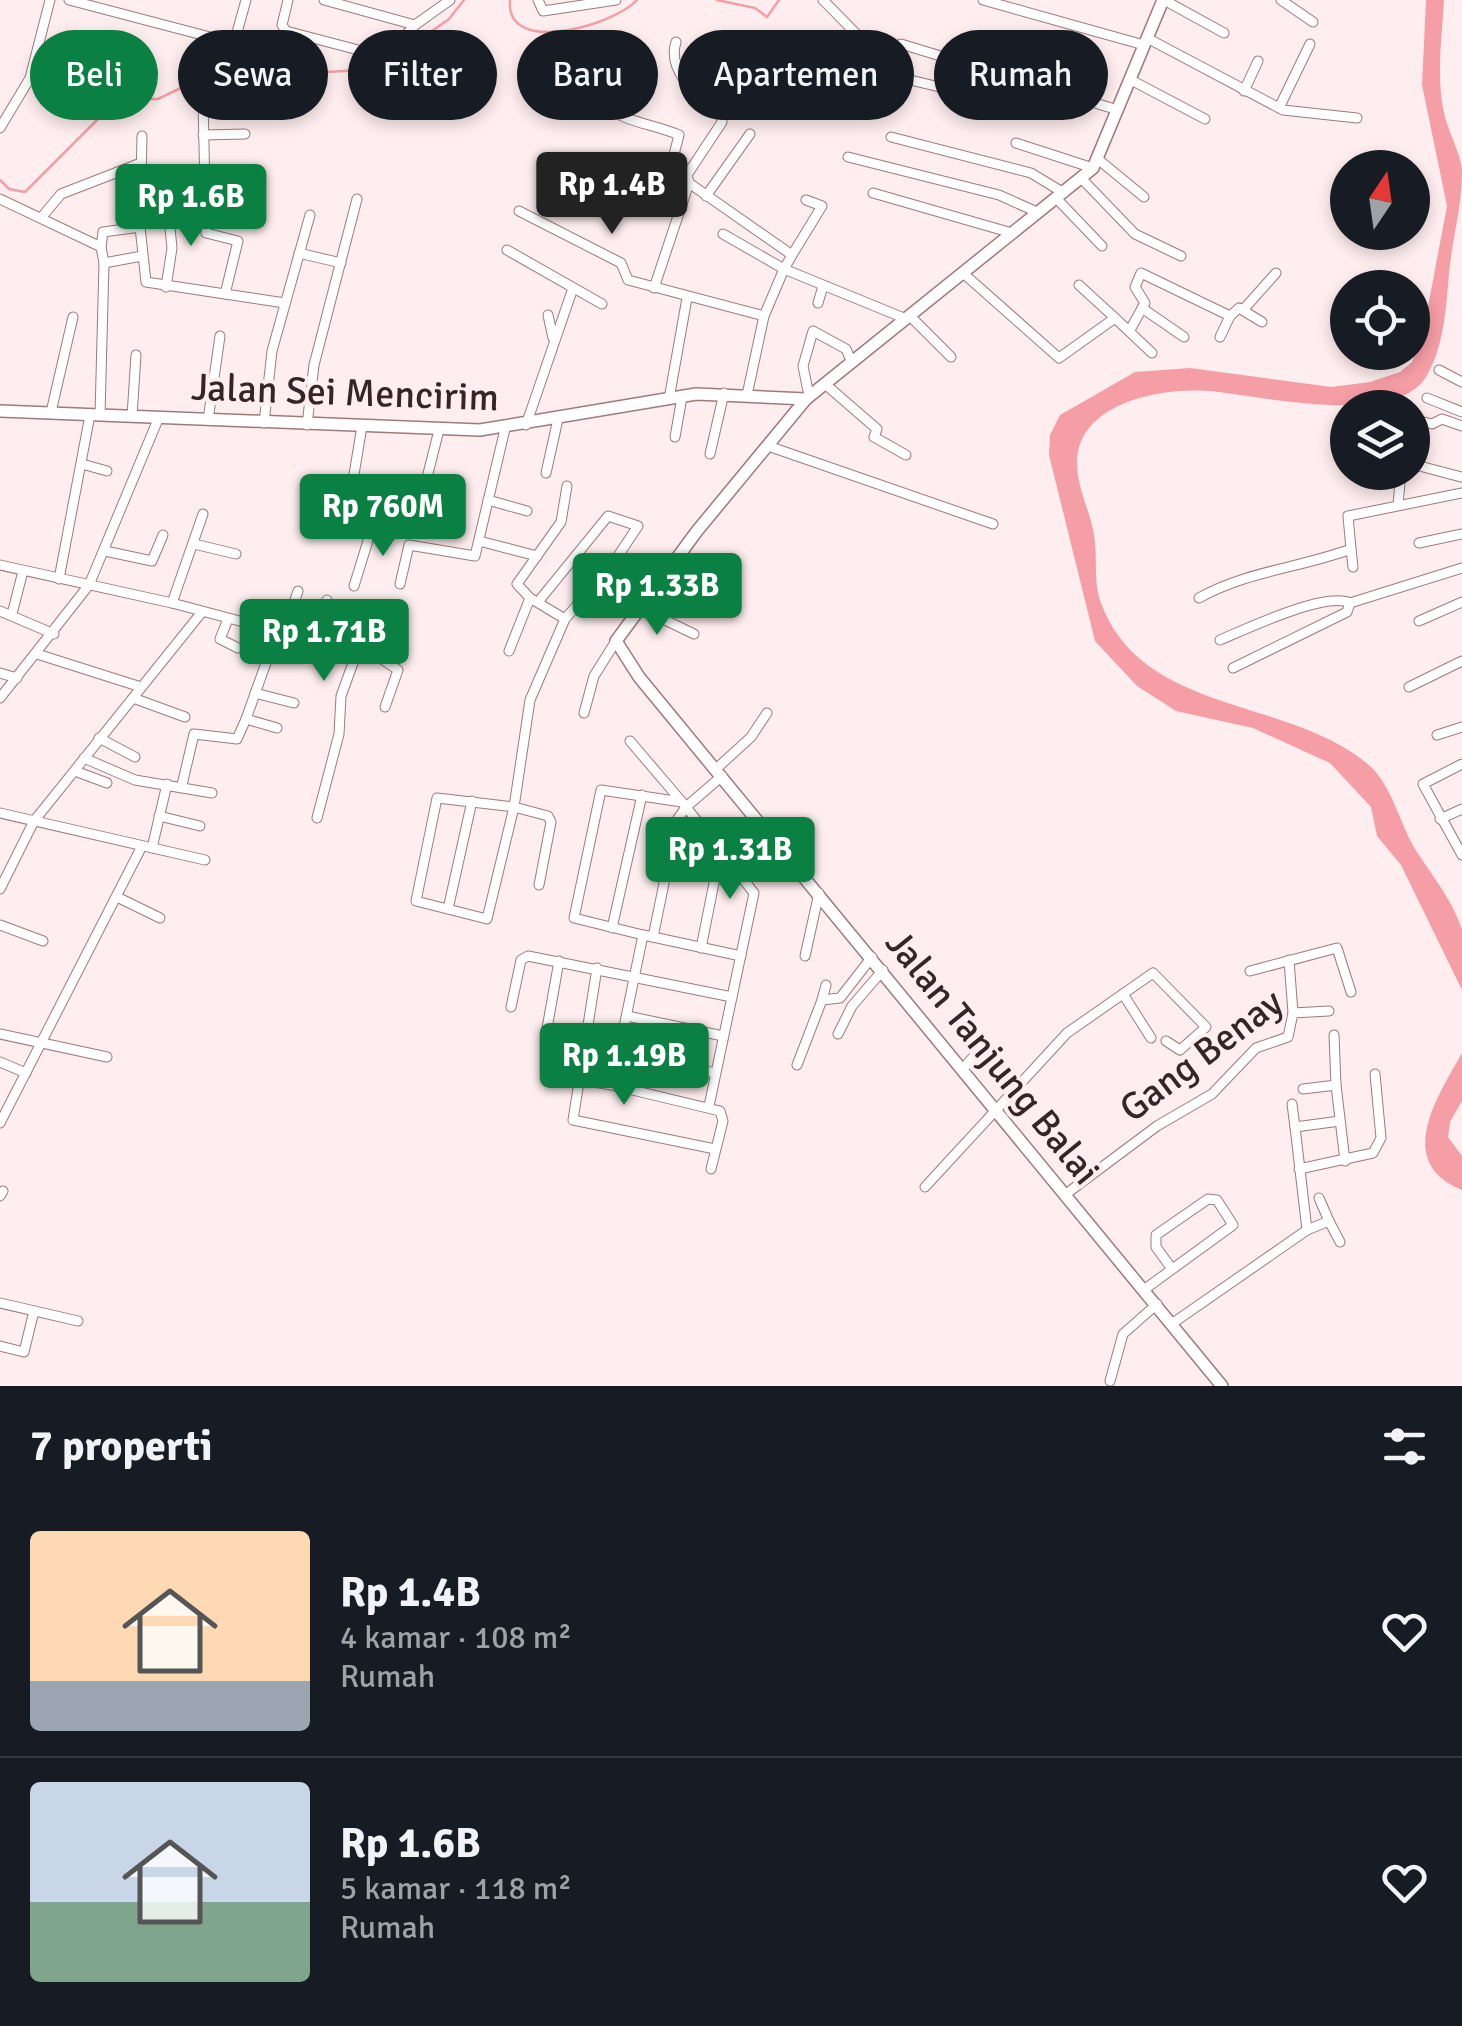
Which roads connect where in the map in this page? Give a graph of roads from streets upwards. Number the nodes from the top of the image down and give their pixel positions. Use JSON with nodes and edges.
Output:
{"nodes":[{"id":1,"x":50,"y":0,"type":"edge"},
{"id":2,"x":69,"y":0,"type":"edge"},
{"id":3,"x":246,"y":0,"type":"edge"},
{"id":4,"x":288,"y":0,"type":"edge"},
{"id":5,"x":324,"y":0,"type":"edge"},
{"id":6,"x":450,"y":0,"type":"edge"},
{"id":7,"x":538,"y":0,"type":"edge"},
{"id":8,"x":616,"y":0,"type":"edge"},
{"id":9,"x":823,"y":0,"type":"edge"},
{"id":10,"x":983,"y":0,"type":"edge"},
{"id":11,"x":1164,"y":0,"type":"edge"},
{"id":12,"x":1282,"y":0,"type":"edge"},
{"id":13,"x":1312,"y":22,"type":"dead end"},
{"id":14,"x":414,"y":25,"type":"junction"},
{"id":15,"x":1224,"y":33,"type":"dead end"},
{"id":16,"x":1146,"y":41,"type":"junction"},
{"id":17,"x":676,"y":42,"type":"dead end"},
{"id":18,"x":1310,"y":44,"type":"dead end"},
{"id":19,"x":934,"y":54,"type":"edge"},
{"id":20,"x":1258,"y":61,"type":"dead end"},
{"id":21,"x":1131,"y":80,"type":"junction"},
{"id":22,"x":1244,"y":91,"type":"junction"},
{"id":23,"x":1108,"y":107,"type":"edge"},
{"id":24,"x":1278,"y":108,"type":"junction"},
{"id":25,"x":1118,"y":110,"type":"junction"},
{"id":26,"x":1357,"y":118,"type":"dead end"},
{"id":27,"x":204,"y":120,"type":"edge"},
{"id":28,"x":624,"y":120,"type":"edge"},
{"id":29,"x":1205,"y":120,"type":"dead end"},
{"id":30,"x":0,"y":128,"type":"edge"},
{"id":31,"x":246,"y":134,"type":"dead end"},
{"id":32,"x":750,"y":134,"type":"dead end"},
{"id":33,"x":204,"y":135,"type":"junction"},
{"id":34,"x":142,"y":136,"type":"dead end"},
{"id":35,"x":891,"y":137,"type":"dead end"},
{"id":36,"x":1016,"y":143,"type":"dead end"},
{"id":37,"x":848,"y":158,"type":"dead end"},
{"id":38,"x":141,"y":162,"type":"junction"},
{"id":39,"x":1096,"y":164,"type":"junction"},
{"id":40,"x":204,"y":171,"type":"junction"},
{"id":41,"x":242,"y":171,"type":"dead end"},
{"id":42,"x":1082,"y":178,"type":"junction"},
{"id":43,"x":687,"y":181,"type":"junction"},
{"id":44,"x":873,"y":193,"type":"dead end"},
{"id":45,"x":1060,"y":195,"type":"junction"},
{"id":46,"x":706,"y":196,"type":"junction"},
{"id":47,"x":1144,"y":197,"type":"dead end"},
{"id":48,"x":0,"y":199,"type":"edge"},
{"id":49,"x":357,"y":199,"type":"dead end"},
{"id":50,"x":806,"y":200,"type":"dead end"},
{"id":51,"x":168,"y":208,"type":"dead end"},
{"id":52,"x":519,"y":211,"type":"dead end"},
{"id":53,"x":1036,"y":212,"type":"junction"},
{"id":54,"x":310,"y":215,"type":"dead end"},
{"id":55,"x":41,"y":218,"type":"junction"},
{"id":56,"x":140,"y":227,"type":"junction"},
{"id":57,"x":1012,"y":233,"type":"junction"},
{"id":58,"x":722,"y":234,"type":"dead end"},
{"id":59,"x":1102,"y":246,"type":"dead end"},
{"id":60,"x":100,"y":248,"type":"junction"},
{"id":61,"x":507,"y":250,"type":"dead end"},
{"id":62,"x":299,"y":253,"type":"junction"},
{"id":63,"x":792,"y":255,"type":"junction"},
{"id":64,"x":142,"y":256,"type":"junction"},
{"id":65,"x":1181,"y":256,"type":"dead end"},
{"id":66,"x":104,"y":263,"type":"junction"},
{"id":67,"x":341,"y":263,"type":"junction"},
{"id":68,"x":784,"y":269,"type":"junction"},
{"id":69,"x":963,"y":273,"type":"junction"},
{"id":70,"x":1276,"y":273,"type":"dead end"},
{"id":71,"x":1079,"y":285,"type":"dead end"},
{"id":72,"x":166,"y":286,"type":"junction"},
{"id":73,"x":823,"y":286,"type":"junction"},
{"id":74,"x":654,"y":288,"type":"junction"},
{"id":75,"x":572,"y":290,"type":"junction"},
{"id":76,"x":226,"y":294,"type":"junction"},
{"id":77,"x":687,"y":298,"type":"junction"},
{"id":78,"x":285,"y":303,"type":"junction"},
{"id":79,"x":818,"y":303,"type":"dead end"},
{"id":80,"x":602,"y":304,"type":"dead end"},
{"id":81,"x":1142,"y":308,"type":"junction"},
{"id":82,"x":1243,"y":310,"type":"junction"},
{"id":83,"x":548,"y":315,"type":"dead end"},
{"id":84,"x":764,"y":316,"type":"junction"},
{"id":85,"x":907,"y":316,"type":"junction"},
{"id":86,"x":1230,"y":316,"type":"junction"},
{"id":87,"x":73,"y":317,"type":"dead end"},
{"id":88,"x":1115,"y":318,"type":"junction"},
{"id":89,"x":1262,"y":322,"type":"dead end"},
{"id":90,"x":1130,"y":330,"type":"junction"},
{"id":91,"x":220,"y":336,"type":"dead end"},
{"id":92,"x":1220,"y":336,"type":"dead end"},
{"id":93,"x":1184,"y":337,"type":"dead end"},
{"id":94,"x":553,"y":341,"type":"junction"},
{"id":95,"x":1152,"y":352,"type":"dead end"},
{"id":96,"x":136,"y":355,"type":"dead end"},
{"id":97,"x":951,"y":357,"type":"dead end"},
{"id":98,"x":852,"y":363,"type":"junction"},
{"id":99,"x":1439,"y":370,"type":"dead end"},
{"id":100,"x":1462,"y":382,"type":"edge"},
{"id":101,"x":825,"y":384,"type":"junction"},
{"id":102,"x":724,"y":393,"type":"junction"},
{"id":103,"x":747,"y":395,"type":"junction"},
{"id":104,"x":808,"y":397,"type":"junction"},
{"id":105,"x":675,"y":398,"type":"junction"},
{"id":106,"x":1430,"y":399,"type":"edge"},
{"id":107,"x":0,"y":411,"type":"edge"},
{"id":108,"x":51,"y":412,"type":"junction"},
{"id":109,"x":1462,"y":412,"type":"edge"},
{"id":110,"x":95,"y":415,"type":"junction"},
{"id":111,"x":132,"y":416,"type":"junction"},
{"id":112,"x":159,"y":417,"type":"junction"},
{"id":113,"x":558,"y":419,"type":"junction"},
{"id":114,"x":208,"y":420,"type":"junction"},
{"id":115,"x":264,"y":423,"type":"junction"},
{"id":116,"x":1430,"y":424,"type":"edge"},
{"id":117,"x":307,"y":425,"type":"junction"},
{"id":118,"x":526,"y":425,"type":"junction"},
{"id":119,"x":362,"y":426,"type":"junction"},
{"id":120,"x":1462,"y":426,"type":"edge"},
{"id":121,"x":505,"y":429,"type":"junction"},
{"id":122,"x":439,"y":430,"type":"junction"},
{"id":123,"x":675,"y":437,"type":"dead end"},
{"id":124,"x":768,"y":446,"type":"junction"},
{"id":125,"x":710,"y":454,"type":"dead end"},
{"id":126,"x":906,"y":455,"type":"dead end"},
{"id":127,"x":82,"y":464,"type":"junction"},
{"id":128,"x":1430,"y":469,"type":"edge"},
{"id":129,"x":106,"y":471,"type":"dead end"},
{"id":130,"x":546,"y":472,"type":"dead end"},
{"id":131,"x":1462,"y":478,"type":"edge"},
{"id":132,"x":393,"y":484,"type":"dead end"},
{"id":133,"x":567,"y":486,"type":"dead end"},
{"id":134,"x":1399,"y":490,"type":"edge"},
{"id":135,"x":1462,"y":493,"type":"edge"},
{"id":136,"x":488,"y":500,"type":"junction"},
{"id":137,"x":1398,"y":504,"type":"junction"},
{"id":138,"x":527,"y":510,"type":"dead end"},
{"id":139,"x":203,"y":514,"type":"dead end"},
{"id":140,"x":347,"y":517,"type":"dead end"},
{"id":141,"x":384,"y":518,"type":"junction"},
{"id":142,"x":993,"y":524,"type":"dead end"},
{"id":143,"x":415,"y":525,"type":"junction"},
{"id":144,"x":435,"y":529,"type":"dead end"},
{"id":145,"x":163,"y":534,"type":"dead end"},
{"id":146,"x":1462,"y":534,"type":"edge"},
{"id":147,"x":479,"y":541,"type":"junction"},
{"id":148,"x":1419,"y":543,"type":"dead end"},
{"id":149,"x":194,"y":544,"type":"junction"},
{"id":150,"x":1351,"y":548,"type":"junction"},
{"id":151,"x":105,"y":551,"type":"junction"},
{"id":152,"x":236,"y":554,"type":"dead end"},
{"id":153,"x":537,"y":556,"type":"junction"},
{"id":154,"x":614,"y":562,"type":"junction"},
{"id":155,"x":0,"y":566,"type":"edge"},
{"id":156,"x":1354,"y":566,"type":"dead end"},
{"id":157,"x":1462,"y":568,"type":"edge"},
{"id":158,"x":23,"y":571,"type":"junction"},
{"id":159,"x":59,"y":578,"type":"junction"},
{"id":160,"x":400,"y":584,"type":"dead end"},
{"id":161,"x":90,"y":585,"type":"junction"},
{"id":162,"x":354,"y":586,"type":"dead end"},
{"id":163,"x":651,"y":590,"type":"junction"},
{"id":164,"x":298,"y":591,"type":"dead end"},
{"id":165,"x":1199,"y":598,"type":"dead end"},
{"id":166,"x":327,"y":600,"type":"dead end"},
{"id":167,"x":534,"y":600,"type":"junction"},
{"id":168,"x":1462,"y":602,"type":"edge"},
{"id":169,"x":172,"y":603,"type":"junction"},
{"id":170,"x":1350,"y":603,"type":"junction"},
{"id":171,"x":638,"y":607,"type":"junction"},
{"id":172,"x":0,"y":611,"type":"edge"},
{"id":173,"x":202,"y":612,"type":"junction"},
{"id":174,"x":12,"y":614,"type":"junction"},
{"id":175,"x":228,"y":619,"type":"junction"},
{"id":176,"x":565,"y":619,"type":"junction"},
{"id":177,"x":1418,"y":621,"type":"dead end"},
{"id":178,"x":280,"y":633,"type":"junction"},
{"id":179,"x":54,"y":634,"type":"junction"},
{"id":180,"x":694,"y":634,"type":"dead end"},
{"id":181,"x":616,"y":640,"type":"junction"},
{"id":182,"x":1220,"y":640,"type":"dead end"},
{"id":183,"x":310,"y":641,"type":"junction"},
{"id":184,"x":238,"y":648,"type":"dead end"},
{"id":185,"x":509,"y":651,"type":"dead end"},
{"id":186,"x":356,"y":652,"type":"junction"},
{"id":187,"x":37,"y":654,"type":"junction"},
{"id":188,"x":1462,"y":662,"type":"edge"},
{"id":189,"x":1233,"y":668,"type":"dead end"},
{"id":190,"x":0,"y":673,"type":"edge"},
{"id":191,"x":17,"y":678,"type":"junction"},
{"id":192,"x":141,"y":687,"type":"junction"},
{"id":193,"x":1408,"y":687,"type":"dead end"},
{"id":194,"x":255,"y":693,"type":"junction"},
{"id":195,"x":0,"y":698,"type":"edge"},
{"id":196,"x":133,"y":698,"type":"junction"},
{"id":197,"x":294,"y":703,"type":"dead end"},
{"id":198,"x":384,"y":707,"type":"dead end"},
{"id":199,"x":584,"y":713,"type":"dead end"},
{"id":200,"x":767,"y":713,"type":"dead end"},
{"id":201,"x":184,"y":717,"type":"dead end"},
{"id":202,"x":246,"y":719,"type":"junction"},
{"id":203,"x":1462,"y":727,"type":"edge"},
{"id":204,"x":277,"y":728,"type":"dead end"},
{"id":205,"x":1437,"y":736,"type":"dead end"},
{"id":206,"x":99,"y":738,"type":"junction"},
{"id":207,"x":630,"y":742,"type":"dead end"},
{"id":208,"x":135,"y":757,"type":"dead end"},
{"id":209,"x":84,"y":758,"type":"junction"},
{"id":210,"x":1462,"y":764,"type":"edge"},
{"id":211,"x":74,"y":771,"type":"junction"},
{"id":212,"x":719,"y":773,"type":"junction"},
{"id":213,"x":107,"y":783,"type":"dead end"},
{"id":214,"x":167,"y":784,"type":"junction"},
{"id":215,"x":182,"y":786,"type":"junction"},
{"id":216,"x":212,"y":793,"type":"dead end"},
{"id":217,"x":642,"y":796,"type":"junction"},
{"id":218,"x":472,"y":801,"type":"junction"},
{"id":219,"x":684,"y":804,"type":"junction"},
{"id":220,"x":514,"y":806,"type":"junction"},
{"id":221,"x":1462,"y":809,"type":"edge"},
{"id":222,"x":0,"y":813,"type":"edge"},
{"id":223,"x":159,"y":816,"type":"junction"},
{"id":224,"x":317,"y":818,"type":"dead end"},
{"id":225,"x":1440,"y":818,"type":"junction"},
{"id":226,"x":34,"y":821,"type":"junction"},
{"id":227,"x":200,"y":826,"type":"dead end"},
{"id":228,"x":147,"y":847,"type":"junction"},
{"id":229,"x":721,"y":848,"type":"junction"},
{"id":230,"x":1461,"y":852,"type":"edge"},
{"id":231,"x":204,"y":860,"type":"dead end"},
{"id":232,"x":539,"y":885,"type":"dead end"},
{"id":233,"x":0,"y":889,"type":"edge"},
{"id":234,"x":819,"y":892,"type":"junction"},
{"id":235,"x":117,"y":897,"type":"junction"},
{"id":236,"x":448,"y":909,"type":"junction"},
{"id":237,"x":160,"y":918,"type":"dead end"},
{"id":238,"x":0,"y":925,"type":"edge"},
{"id":239,"x":612,"y":928,"type":"junction"},
{"id":240,"x":648,"y":936,"type":"junction"},
{"id":241,"x":44,"y":941,"type":"dead end"},
{"id":242,"x":701,"y":948,"type":"junction"},
{"id":243,"x":741,"y":956,"type":"junction"},
{"id":244,"x":806,"y":956,"type":"dead end"},
{"id":245,"x":872,"y":957,"type":"junction"},
{"id":246,"x":1289,"y":960,"type":"junction"},
{"id":247,"x":559,"y":961,"type":"junction"},
{"id":248,"x":596,"y":968,"type":"junction"},
{"id":249,"x":883,"y":970,"type":"junction"},
{"id":250,"x":1250,"y":970,"type":"dead end"},
{"id":251,"x":635,"y":976,"type":"junction"},
{"id":252,"x":826,"y":985,"type":"dead end"},
{"id":253,"x":1351,"y":992,"type":"dead end"},
{"id":254,"x":1123,"y":994,"type":"junction"},
{"id":255,"x":732,"y":996,"type":"junction"},
{"id":256,"x":822,"y":1000,"type":"junction"},
{"id":257,"x":511,"y":1007,"type":"dead end"},
{"id":258,"x":1329,"y":1012,"type":"dead end"},
{"id":259,"x":1293,"y":1014,"type":"junction"},
{"id":260,"x":626,"y":1016,"type":"junction"},
{"id":261,"x":0,"y":1034,"type":"edge"},
{"id":262,"x":546,"y":1034,"type":"dead end"},
{"id":263,"x":838,"y":1034,"type":"dead end"},
{"id":264,"x":1334,"y":1035,"type":"dead end"},
{"id":265,"x":724,"y":1036,"type":"junction"},
{"id":266,"x":1150,"y":1038,"type":"dead end"},
{"id":267,"x":1166,"y":1041,"type":"dead end"},
{"id":268,"x":985,"y":1043,"type":"dead end"},
{"id":269,"x":40,"y":1044,"type":"junction"},
{"id":270,"x":1240,"y":1047,"type":"dead end"},
{"id":271,"x":619,"y":1051,"type":"junction"},
{"id":272,"x":1251,"y":1052,"type":"junction"},
{"id":273,"x":107,"y":1058,"type":"dead end"},
{"id":274,"x":0,"y":1062,"type":"edge"},
{"id":275,"x":797,"y":1065,"type":"dead end"},
{"id":276,"x":962,"y":1070,"type":"junction"},
{"id":277,"x":26,"y":1073,"type":"junction"},
{"id":278,"x":715,"y":1073,"type":"junction"},
{"id":279,"x":1375,"y":1074,"type":"dead end"},
{"id":280,"x":580,"y":1080,"type":"junction"},
{"id":281,"x":1336,"y":1085,"type":"junction"},
{"id":282,"x":612,"y":1086,"type":"junction"},
{"id":283,"x":1302,"y":1090,"type":"dead end"},
{"id":284,"x":1292,"y":1104,"type":"dead end"},
{"id":285,"x":709,"y":1106,"type":"junction"},
{"id":286,"x":997,"y":1111,"type":"junction"},
{"id":287,"x":1340,"y":1121,"type":"junction"},
{"id":288,"x":0,"y":1123,"type":"edge"},
{"id":289,"x":1295,"y":1127,"type":"junction"},
{"id":290,"x":714,"y":1150,"type":"junction"},
{"id":291,"x":1344,"y":1161,"type":"junction"},
{"id":292,"x":711,"y":1169,"type":"dead end"},
{"id":293,"x":1299,"y":1169,"type":"junction"},
{"id":294,"x":925,"y":1187,"type":"dead end"},
{"id":295,"x":1066,"y":1194,"type":"junction"},
{"id":296,"x":1319,"y":1198,"type":"dead end"},
{"id":297,"x":1329,"y":1221,"type":"junction"},
{"id":298,"x":1307,"y":1230,"type":"junction"},
{"id":299,"x":1340,"y":1242,"type":"dead end"},
{"id":300,"x":1172,"y":1269,"type":"junction"},
{"id":301,"x":1144,"y":1289,"type":"junction"},
{"id":302,"x":0,"y":1304,"type":"edge"},
{"id":303,"x":1157,"y":1304,"type":"junction"},
{"id":304,"x":34,"y":1312,"type":"junction"},
{"id":305,"x":78,"y":1321,"type":"dead end"},
{"id":306,"x":1173,"y":1322,"type":"junction"},
{"id":307,"x":0,"y":1346,"type":"edge"},
{"id":308,"x":1110,"y":1381,"type":"dead end"},
{"id":309,"x":1222,"y":1386,"type":"edge"}],
"edges":[{"from":1,"to":30,"type":"street"},
{"from":2,"to":3,"type":"street"},
{"from":4,"to":14,"type":"street"},
{"from":5,"to":14,"type":"street"},
{"from":6,"to":14,"type":"street"},
{"from":7,"to":8,"type":"street"},
{"from":9,"to":19,"type":"street"},
{"from":10,"to":16,"type":"street"},
{"from":11,"to":15,"type":"street"},
{"from":11,"to":16,"type":"street"},
{"from":12,"to":13,"type":"street"},
{"from":16,"to":21,"type":"street"},
{"from":16,"to":22,"type":"street"},
{"from":17,"to":43,"type":"street"},
{"from":18,"to":24,"type":"street"},
{"from":20,"to":22,"type":"street"},
{"from":21,"to":25,"type":"street"},
{"from":21,"to":29,"type":"street"},
{"from":22,"to":24,"type":"street"},
{"from":23,"to":25,"type":"street"},
{"from":24,"to":26,"type":"street"},
{"from":25,"to":39,"type":"street"},
{"from":27,"to":33,"type":"street"},
{"from":28,"to":43,"type":"street"},
{"from":31,"to":33,"type":"street"},
{"from":32,"to":46,"type":"street"},
{"from":33,"to":40,"type":"street"},
{"from":34,"to":38,"type":"street"},
{"from":35,"to":45,"type":"street"},
{"from":36,"to":39,"type":"street"},
{"from":37,"to":53,"type":"street"},
{"from":38,"to":55,"type":"street"},
{"from":38,"to":56,"type":"street"},
{"from":39,"to":42,"type":"street"},
{"from":39,"to":47,"type":"street"},
{"from":40,"to":41,"type":"street"},
{"from":40,"to":76,"type":"street"},
{"from":42,"to":45,"type":"street"},
{"from":42,"to":65,"type":"street"},
{"from":43,"to":46,"type":"street"},
{"from":43,"to":74,"type":"street"},
{"from":44,"to":57,"type":"street"},
{"from":45,"to":53,"type":"street"},
{"from":45,"to":59,"type":"street"},
{"from":46,"to":63,"type":"street"},
{"from":48,"to":55,"type":"street"},
{"from":49,"to":67,"type":"street"},
{"from":50,"to":63,"type":"street"},
{"from":51,"to":72,"type":"street"},
{"from":52,"to":74,"type":"street"},
{"from":53,"to":57,"type":"street"},
{"from":54,"to":62,"type":"street"},
{"from":55,"to":60,"type":"street"},
{"from":56,"to":60,"type":"street"},
{"from":56,"to":64,"type":"street"},
{"from":57,"to":69,"type":"street"},
{"from":58,"to":68,"type":"street"},
{"from":60,"to":66,"type":"street"},
{"from":61,"to":75,"type":"street"},
{"from":62,"to":67,"type":"street"},
{"from":62,"to":78,"type":"street"},
{"from":63,"to":68,"type":"street"},
{"from":64,"to":66,"type":"street"},
{"from":64,"to":72,"type":"street"},
{"from":66,"to":110,"type":"street"},
{"from":67,"to":117,"type":"street"},
{"from":68,"to":73,"type":"street"},
{"from":68,"to":84,"type":"street"},
{"from":69,"to":85,"type":"street"},
{"from":69,"to":88,"type":"street"},
{"from":70,"to":82,"type":"street"},
{"from":71,"to":88,"type":"street"},
{"from":72,"to":76,"type":"street"},
{"from":73,"to":79,"type":"street"},
{"from":73,"to":85,"type":"street"},
{"from":74,"to":77,"type":"street"},
{"from":75,"to":80,"type":"street"},
{"from":75,"to":94,"type":"street"},
{"from":76,"to":78,"type":"street"},
{"from":77,"to":84,"type":"street"},
{"from":77,"to":105,"type":"street"},
{"from":78,"to":115,"type":"street"},
{"from":81,"to":86,"type":"street"},
{"from":81,"to":90,"type":"street"},
{"from":81,"to":93,"type":"street"},
{"from":82,"to":86,"type":"street"},
{"from":82,"to":89,"type":"street"},
{"from":83,"to":94,"type":"street"},
{"from":84,"to":103,"type":"street"},
{"from":85,"to":97,"type":"street"},
{"from":85,"to":98,"type":"street"},
{"from":86,"to":92,"type":"street"},
{"from":87,"to":108,"type":"street"},
{"from":88,"to":90,"type":"street"},
{"from":90,"to":95,"type":"street"},
{"from":91,"to":114,"type":"street"},
{"from":94,"to":118,"type":"street"},
{"from":96,"to":111,"type":"street"},
{"from":98,"to":101,"type":"street"},
{"from":98,"to":104,"type":"street"},
{"from":99,"to":100,"type":"street"},
{"from":101,"to":104,"type":"street"},
{"from":101,"to":126,"type":"street"},
{"from":102,"to":103,"type":"street","name":"Jalan Sei Mencirim"},
{"from":102,"to":105,"type":"street","name":"Jalan Sei Mencirim"},
{"from":102,"to":125,"type":"street"},
{"from":103,"to":104,"type":"street","name":"Jalan Sei Mencirim"},
{"from":104,"to":124,"type":"street"},
{"from":105,"to":113,"type":"street","name":"Jalan Sei Mencirim"},
{"from":105,"to":123,"type":"street"},
{"from":106,"to":109,"type":"street"},
{"from":107,"to":108,"type":"street","name":"Jalan Sei Mencirim"},
{"from":108,"to":110,"type":"street","name":"Jalan Sei Mencirim"},
{"from":110,"to":111,"type":"street","name":"Jalan Sei Mencirim"},
{"from":110,"to":127,"type":"street"},
{"from":111,"to":112,"type":"street","name":"Jalan Sei Mencirim"},
{"from":112,"to":114,"type":"street","name":"Jalan Sei Mencirim"},
{"from":112,"to":151,"type":"street"},
{"from":113,"to":118,"type":"street","name":"Jalan Sei Mencirim"},
{"from":113,"to":130,"type":"street"},
{"from":114,"to":115,"type":"street","name":"Jalan Sei Mencirim"},
{"from":115,"to":117,"type":"street","name":"Jalan Sei Mencirim"},
{"from":116,"to":120,"type":"street"},
{"from":117,"to":119,"type":"street","name":"Jalan Sei Mencirim"},
{"from":118,"to":121,"type":"street","name":"Jalan Sei Mencirim"},
{"from":119,"to":122,"type":"street","name":"Jalan Sei Mencirim"},
{"from":119,"to":140,"type":"street"},
{"from":121,"to":122,"type":"street","name":"Jalan Sei Mencirim"},
{"from":121,"to":136,"type":"street"},
{"from":122,"to":143,"type":"street"},
{"from":124,"to":142,"type":"street"},
{"from":124,"to":163,"type":"street"},
{"from":127,"to":129,"type":"street"},
{"from":127,"to":159,"type":"street"},
{"from":128,"to":131,"type":"street"},
{"from":132,"to":141,"type":"street"},
{"from":133,"to":153,"type":"street"},
{"from":134,"to":137,"type":"street"},
{"from":135,"to":137,"type":"street"},
{"from":136,"to":138,"type":"street"},
{"from":136,"to":147,"type":"street"},
{"from":137,"to":150,"type":"street"},
{"from":139,"to":149,"type":"street"},
{"from":141,"to":143,"type":"street"},
{"from":141,"to":162,"type":"street"},
{"from":143,"to":144,"type":"street"},
{"from":145,"to":151,"type":"street"},
{"from":146,"to":148,"type":"street"},
{"from":147,"to":153,"type":"street"},
{"from":147,"to":160,"type":"street"},
{"from":149,"to":152,"type":"street"},
{"from":149,"to":169,"type":"street"},
{"from":150,"to":156,"type":"street"},
{"from":150,"to":165,"type":"street"},
{"from":151,"to":161,"type":"street"},
{"from":153,"to":167,"type":"street"},
{"from":154,"to":163,"type":"street"},
{"from":154,"to":167,"type":"street"},
{"from":154,"to":176,"type":"street"},
{"from":155,"to":158,"type":"street"},
{"from":157,"to":170,"type":"street"},
{"from":158,"to":159,"type":"street"},
{"from":158,"to":174,"type":"street"},
{"from":159,"to":161,"type":"street"},
{"from":161,"to":169,"type":"street"},
{"from":161,"to":179,"type":"street"},
{"from":163,"to":171,"type":"street"},
{"from":164,"to":178,"type":"street"},
{"from":166,"to":183,"type":"street"},
{"from":167,"to":176,"type":"street"},
{"from":167,"to":185,"type":"street"},
{"from":168,"to":177,"type":"street"},
{"from":169,"to":173,"type":"street"},
{"from":170,"to":182,"type":"street"},
{"from":170,"to":189,"type":"street"},
{"from":171,"to":180,"type":"street"},
{"from":171,"to":181,"type":"street"},
{"from":172,"to":174,"type":"street"},
{"from":173,"to":175,"type":"street"},
{"from":173,"to":192,"type":"street"},
{"from":174,"to":179,"type":"street"},
{"from":175,"to":178,"type":"street"},
{"from":175,"to":184,"type":"street"},
{"from":176,"to":220,"type":"street"},
{"from":178,"to":183,"type":"street"},
{"from":178,"to":194,"type":"street"},
{"from":179,"to":187,"type":"street"},
{"from":181,"to":199,"type":"street"},
{"from":181,"to":212,"type":"street","name":"Jalan Tanjung Balai"},
{"from":183,"to":186,"type":"street"},
{"from":186,"to":198,"type":"street"},
{"from":186,"to":224,"type":"street"},
{"from":187,"to":191,"type":"street"},
{"from":187,"to":192,"type":"street"},
{"from":188,"to":193,"type":"street"},
{"from":190,"to":191,"type":"street"},
{"from":191,"to":195,"type":"street"},
{"from":192,"to":196,"type":"street"},
{"from":194,"to":197,"type":"street"},
{"from":194,"to":202,"type":"street"},
{"from":196,"to":201,"type":"street"},
{"from":196,"to":206,"type":"street"},
{"from":200,"to":212,"type":"street"},
{"from":202,"to":204,"type":"street"},
{"from":202,"to":215,"type":"street"},
{"from":203,"to":205,"type":"street"},
{"from":206,"to":208,"type":"street"},
{"from":206,"to":209,"type":"street"},
{"from":207,"to":219,"type":"street"},
{"from":209,"to":211,"type":"street"},
{"from":209,"to":214,"type":"street"},
{"from":210,"to":225,"type":"street"},
{"from":211,"to":213,"type":"street"},
{"from":211,"to":226,"type":"street"},
{"from":212,"to":219,"type":"street"},
{"from":212,"to":234,"type":"street","name":"Jalan Tanjung Balai"},
{"from":214,"to":215,"type":"street"},
{"from":214,"to":223,"type":"street"},
{"from":215,"to":216,"type":"street"},
{"from":217,"to":219,"type":"street"},
{"from":217,"to":239,"type":"street"},
{"from":217,"to":239,"type":"street"},
{"from":218,"to":220,"type":"street"},
{"from":218,"to":236,"type":"street"},
{"from":218,"to":236,"type":"street"},
{"from":219,"to":229,"type":"street"},
{"from":219,"to":240,"type":"street"},
{"from":220,"to":232,"type":"street"},
{"from":220,"to":236,"type":"street"},
{"from":221,"to":225,"type":"street"},
{"from":222,"to":226,"type":"street"},
{"from":223,"to":227,"type":"street"},
{"from":223,"to":228,"type":"street"},
{"from":225,"to":230,"type":"street"},
{"from":226,"to":228,"type":"street"},
{"from":226,"to":233,"type":"street"},
{"from":228,"to":231,"type":"street"},
{"from":228,"to":235,"type":"street"},
{"from":229,"to":242,"type":"street"},
{"from":229,"to":243,"type":"street"},
{"from":234,"to":244,"type":"street"},
{"from":234,"to":245,"type":"street","name":"Jalan Tanjung Balai"},
{"from":235,"to":237,"type":"street"},
{"from":235,"to":269,"type":"street"},
{"from":238,"to":241,"type":"street"},
{"from":239,"to":240,"type":"street"},
{"from":240,"to":242,"type":"street"},
{"from":240,"to":251,"type":"street"},
{"from":242,"to":243,"type":"street"},
{"from":243,"to":255,"type":"street"},
{"from":245,"to":249,"type":"street","name":"Jalan Tanjung Balai"},
{"from":245,"to":256,"type":"street"},
{"from":246,"to":250,"type":"street"},
{"from":246,"to":253,"type":"street"},
{"from":246,"to":259,"type":"street"},
{"from":247,"to":248,"type":"street"},
{"from":247,"to":257,"type":"street"},
{"from":247,"to":262,"type":"street"},
{"from":248,"to":251,"type":"street"},
{"from":248,"to":280,"type":"street"},
{"from":249,"to":263,"type":"street"},
{"from":249,"to":276,"type":"street","name":"Jalan Tanjung Balai"},
{"from":251,"to":255,"type":"street"},
{"from":251,"to":260,"type":"street"},
{"from":252,"to":256,"type":"street"},
{"from":254,"to":266,"type":"street"},
{"from":254,"to":267,"type":"street"},
{"from":254,"to":286,"type":"street"},
{"from":255,"to":265,"type":"street"},
{"from":256,"to":275,"type":"street"},
{"from":258,"to":259,"type":"street","name":"Gang Benay"},
{"from":259,"to":272,"type":"street","name":"Gang Benay"},
{"from":260,"to":265,"type":"street"},
{"from":260,"to":271,"type":"street"},
{"from":261,"to":269,"type":"street"},
{"from":264,"to":281,"type":"street"},
{"from":265,"to":278,"type":"street"},
{"from":268,"to":276,"type":"street"},
{"from":269,"to":273,"type":"street"},
{"from":269,"to":277,"type":"street"},
{"from":270,"to":272,"type":"street"},
{"from":271,"to":278,"type":"street"},
{"from":271,"to":282,"type":"street"},
{"from":272,"to":295,"type":"street","name":"Gang Benay"},
{"from":274,"to":277,"type":"street"},
{"from":276,"to":286,"type":"street","name":"Jalan Tanjung Balai"},
{"from":277,"to":288,"type":"street"},
{"from":278,"to":285,"type":"street"},
{"from":279,"to":291,"type":"street"},
{"from":280,"to":282,"type":"street"},
{"from":280,"to":290,"type":"street"},
{"from":281,"to":283,"type":"street"},
{"from":281,"to":287,"type":"street"},
{"from":282,"to":285,"type":"street"},
{"from":284,"to":289,"type":"street"},
{"from":285,"to":290,"type":"street"},
{"from":286,"to":294,"type":"street"},
{"from":286,"to":295,"type":"street","name":"Jalan Tanjung Balai"},
{"from":287,"to":289,"type":"street"},
{"from":287,"to":291,"type":"street"},
{"from":289,"to":293,"type":"street"},
{"from":290,"to":292,"type":"street"},
{"from":291,"to":293,"type":"street"},
{"from":293,"to":298,"type":"street"},
{"from":295,"to":301,"type":"street","name":"Jalan Tanjung Balai"},
{"from":296,"to":297,"type":"street"},
{"from":297,"to":298,"type":"street"},
{"from":297,"to":299,"type":"street"},
{"from":298,"to":306,"type":"street"},
{"from":300,"to":300,"type":"street"},
{"from":300,"to":301,"type":"street"},
{"from":301,"to":303,"type":"street","name":"Jalan Tanjung Balai"},
{"from":302,"to":304,"type":"street"},
{"from":303,"to":306,"type":"street","name":"Jalan Tanjung Balai"},
{"from":303,"to":308,"type":"street"},
{"from":304,"to":305,"type":"street"},
{"from":304,"to":307,"type":"street"},
{"from":306,"to":309,"type":"street","name":"Jalan Tanjung Balai"}]}
